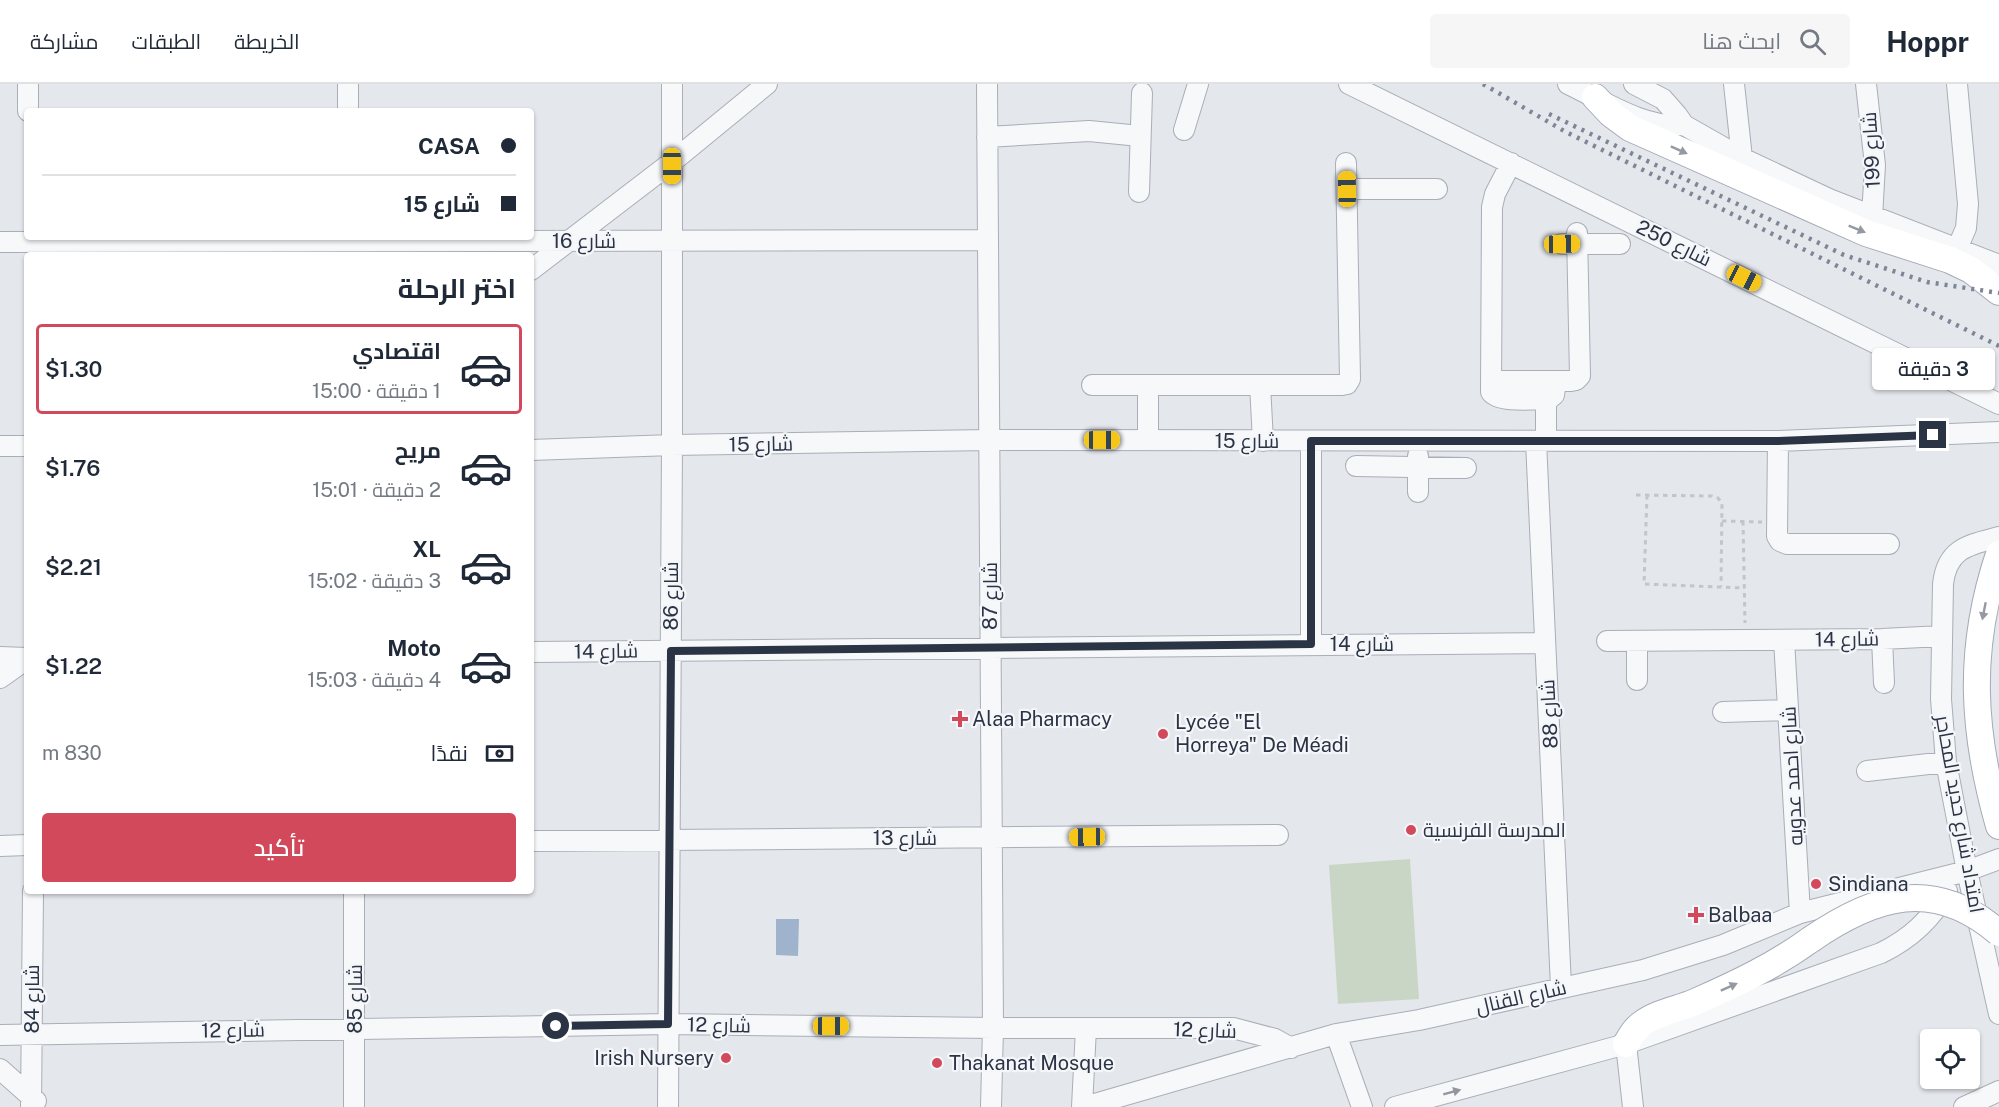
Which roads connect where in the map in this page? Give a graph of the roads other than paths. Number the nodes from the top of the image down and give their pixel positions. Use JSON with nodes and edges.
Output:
{"nodes":[{"id":1,"x":28,"y":84,"type":"edge"},
{"id":2,"x":348,"y":84,"type":"edge"},
{"id":3,"x":672,"y":84,"type":"edge"},
{"id":4,"x":767,"y":84,"type":"edge"},
{"id":5,"x":987,"y":84,"type":"edge"},
{"id":6,"x":1198,"y":84,"type":"edge"},
{"id":7,"x":1349,"y":84,"type":"edge"},
{"id":8,"x":1568,"y":84,"type":"edge"},
{"id":9,"x":1634,"y":84,"type":"edge"},
{"id":10,"x":1734,"y":84,"type":"edge"},
{"id":11,"x":1866,"y":84,"type":"edge"},
{"id":12,"x":1957,"y":84,"type":"edge"},
{"id":13,"x":1142,"y":93,"type":"dead end"},
{"id":14,"x":1595,"y":97,"type":"junction"},
{"id":15,"x":28,"y":108,"type":"edge"},
{"id":16,"x":348,"y":108,"type":"edge"},
{"id":17,"x":1684,"y":125,"type":"junction"},
{"id":18,"x":1184,"y":130,"type":"dead end"},
{"id":19,"x":1140,"y":136,"type":"junction"},
{"id":20,"x":987,"y":137,"type":"junction"},
{"id":21,"x":1742,"y":158,"type":"junction"},
{"id":22,"x":672,"y":162,"type":"junction"},
{"id":23,"x":1346,"y":163,"type":"dead end"},
{"id":24,"x":1511,"y":163,"type":"junction"},
{"id":25,"x":1347,"y":189,"type":"junction"},
{"id":26,"x":1437,"y":189,"type":"dead end"},
{"id":27,"x":1139,"y":192,"type":"dead end"},
{"id":28,"x":1872,"y":217,"type":"junction"},
{"id":29,"x":672,"y":240,"type":"junction"},
{"id":30,"x":988,"y":240,"type":"junction"},
{"id":31,"x":568,"y":241,"type":"junction"},
{"id":32,"x":0,"y":242,"type":"edge"},
{"id":33,"x":348,"y":244,"type":"edge"},
{"id":34,"x":1620,"y":244,"type":"dead end"},
{"id":35,"x":29,"y":245,"type":"edge"},
{"id":36,"x":1954,"y":255,"type":"junction"},
{"id":37,"x":1999,"y":265,"type":"edge"},
{"id":38,"x":534,"y":268,"type":"edge"},
{"id":39,"x":1999,"y":292,"type":"edge"},
{"id":40,"x":1492,"y":381,"type":"junction"},
{"id":41,"x":1556,"y":381,"type":"junction"},
{"id":42,"x":1092,"y":385,"type":"dead end"},
{"id":43,"x":1148,"y":385,"type":"junction"},
{"id":44,"x":1260,"y":385,"type":"junction"},
{"id":45,"x":1546,"y":399,"type":"junction"},
{"id":46,"x":1999,"y":404,"type":"edge"},
{"id":47,"x":1999,"y":432,"type":"edge"},
{"id":48,"x":989,"y":440,"type":"junction"},
{"id":49,"x":1148,"y":440,"type":"junction"},
{"id":50,"x":1263,"y":441,"type":"junction"},
{"id":51,"x":1311,"y":441,"type":"junction"},
{"id":52,"x":1418,"y":441,"type":"junction"},
{"id":53,"x":1541,"y":441,"type":"junction"},
{"id":54,"x":1778,"y":441,"type":"junction"},
{"id":55,"x":0,"y":446,"type":"edge"},
{"id":56,"x":24,"y":446,"type":"edge"},
{"id":57,"x":672,"y":446,"type":"junction"},
{"id":58,"x":534,"y":450,"type":"edge"},
{"id":59,"x":1356,"y":466,"type":"dead end"},
{"id":60,"x":1418,"y":467,"type":"junction"},
{"id":61,"x":1466,"y":468,"type":"dead end"},
{"id":62,"x":1418,"y":492,"type":"dead end"},
{"id":63,"x":1999,"y":537,"type":"edge"},
{"id":64,"x":1889,"y":544,"type":"dead end"},
{"id":65,"x":1999,"y":554,"type":"edge"},
{"id":66,"x":1942,"y":636,"type":"junction"},
{"id":67,"x":1882,"y":639,"type":"junction"},
{"id":68,"x":1784,"y":640,"type":"junction"},
{"id":69,"x":1607,"y":641,"type":"dead end"},
{"id":70,"x":1636,"y":641,"type":"junction"},
{"id":71,"x":1545,"y":643,"type":"junction"},
{"id":72,"x":1311,"y":644,"type":"junction"},
{"id":73,"x":990,"y":647,"type":"junction"},
{"id":74,"x":671,"y":651,"type":"junction"},
{"id":75,"x":534,"y":652,"type":"edge"},
{"id":76,"x":0,"y":657,"type":"edge"},
{"id":77,"x":24,"y":658,"type":"edge"},
{"id":78,"x":24,"y":660,"type":"edge"},
{"id":79,"x":0,"y":678,"type":"edge"},
{"id":80,"x":1637,"y":680,"type":"dead end"},
{"id":81,"x":1884,"y":683,"type":"dead end"},
{"id":82,"x":1788,"y":710,"type":"junction"},
{"id":83,"x":1723,"y":712,"type":"dead end"},
{"id":84,"x":1946,"y":762,"type":"junction"},
{"id":85,"x":1867,"y":771,"type":"dead end"},
{"id":86,"x":1999,"y":826,"type":"edge"},
{"id":87,"x":1278,"y":835,"type":"dead end"},
{"id":88,"x":992,"y":837,"type":"junction"},
{"id":89,"x":670,"y":840,"type":"junction"},
{"id":90,"x":534,"y":841,"type":"edge"},
{"id":91,"x":24,"y":845,"type":"edge"},
{"id":92,"x":0,"y":846,"type":"edge"},
{"id":93,"x":1999,"y":859,"type":"edge"},
{"id":94,"x":1961,"y":873,"type":"junction"},
{"id":95,"x":33,"y":894,"type":"edge"},
{"id":96,"x":354,"y":894,"type":"edge"},
{"id":97,"x":1800,"y":913,"type":"junction"},
{"id":98,"x":1999,"y":933,"type":"edge"},
{"id":99,"x":1561,"y":987,"type":"junction"},
{"id":100,"x":1999,"y":1014,"type":"edge"},
{"id":101,"x":668,"y":1024,"type":"junction"},
{"id":102,"x":355,"y":1028,"type":"junction"},
{"id":103,"x":993,"y":1028,"type":"junction"},
{"id":104,"x":1086,"y":1028,"type":"junction"},
{"id":105,"x":32,"y":1033,"type":"junction"},
{"id":106,"x":1336,"y":1034,"type":"junction"},
{"id":107,"x":0,"y":1035,"type":"edge"},
{"id":108,"x":1626,"y":1044,"type":"junction"},
{"id":109,"x":1291,"y":1048,"type":"junction"},
{"id":110,"x":0,"y":1069,"type":"edge"},
{"id":111,"x":1999,"y":1090,"type":"edge"},
{"id":112,"x":36,"y":1104,"type":"edge"},
{"id":113,"x":354,"y":1107,"type":"edge"},
{"id":114,"x":668,"y":1107,"type":"edge"},
{"id":115,"x":991,"y":1107,"type":"edge"},
{"id":116,"x":1083,"y":1107,"type":"edge"},
{"id":117,"x":1362,"y":1107,"type":"edge"},
{"id":118,"x":1395,"y":1107,"type":"edge"},
{"id":119,"x":1633,"y":1107,"type":"edge"},
{"id":120,"x":1964,"y":1107,"type":"edge"}],
"edges":[{"from":1,"to":15,"type":"street"},
{"from":2,"to":16,"type":"street"},
{"from":3,"to":22,"type":"street","name":"شارع 86"},
{"from":4,"to":22,"type":"street"},
{"from":5,"to":20,"type":"street","name":"شارع 87"},
{"from":6,"to":18,"type":"street"},
{"from":7,"to":24,"type":"street","name":"شارع 250"},
{"from":8,"to":14,"type":"street"},
{"from":9,"to":17,"type":"street"},
{"from":10,"to":21,"type":"street"},
{"from":11,"to":28,"type":"street","name":"شارع 199"},
{"from":12,"to":36,"type":"street"},
{"from":13,"to":19,"type":"street"},
{"from":14,"to":17,"type":"street"},
{"from":14,"to":36,"type":"main road","one_way":true},
{"from":17,"to":21,"type":"street"},
{"from":19,"to":20,"type":"street"},
{"from":19,"to":27,"type":"street"},
{"from":20,"to":30,"type":"street","name":"شارع 87"},
{"from":21,"to":28,"type":"street"},
{"from":22,"to":29,"type":"street","name":"شارع 86"},
{"from":22,"to":31,"type":"street"},
{"from":23,"to":25,"type":"street"},
{"from":24,"to":40,"type":"street"},
{"from":24,"to":46,"type":"street","name":"شارع 250"},
{"from":25,"to":26,"type":"street"},
{"from":25,"to":44,"type":"street"},
{"from":28,"to":36,"type":"street"},
{"from":29,"to":30,"type":"street","name":"شارع 16"},
{"from":29,"to":31,"type":"street","name":"شارع 16"},
{"from":29,"to":57,"type":"street","name":"شارع 86"},
{"from":30,"to":48,"type":"street","name":"شارع 87"},
{"from":31,"to":33,"type":"street","name":"شارع 16"},
{"from":31,"to":38,"type":"street"},
{"from":32,"to":35,"type":"street","name":"شارع 16"},
{"from":33,"to":35,"type":"street","name":"شارع 16"},
{"from":34,"to":41,"type":"street"},
{"from":36,"to":37,"type":"street"},
{"from":36,"to":39,"type":"main road"},
{"from":40,"to":41,"type":"street"},
{"from":40,"to":45,"type":"street"},
{"from":41,"to":45,"type":"street"},
{"from":42,"to":43,"type":"street"},
{"from":43,"to":44,"type":"street"},
{"from":43,"to":49,"type":"street"},
{"from":44,"to":50,"type":"street"},
{"from":45,"to":53,"type":"street","name":"شارع 88"},
{"from":47,"to":54,"type":"street","name":"شارع 15"},
{"from":48,"to":49,"type":"street","name":"شارع 15"},
{"from":48,"to":57,"type":"street","name":"شارع 15"},
{"from":48,"to":73,"type":"street","name":"شارع 87"},
{"from":49,"to":50,"type":"street","name":"شارع 15"},
{"from":50,"to":51,"type":"street","name":"شارع 15"},
{"from":51,"to":52,"type":"street","name":"شارع 15"},
{"from":51,"to":72,"type":"street"},
{"from":52,"to":53,"type":"street","name":"شارع 15"},
{"from":52,"to":60,"type":"street"},
{"from":53,"to":54,"type":"street","name":"شارع 15"},
{"from":53,"to":71,"type":"street","name":"شارع 88"},
{"from":54,"to":64,"type":"street"},
{"from":55,"to":56,"type":"street"},
{"from":57,"to":58,"type":"street","name":"شارع 15"},
{"from":57,"to":74,"type":"street","name":"شارع 86"},
{"from":59,"to":60,"type":"street"},
{"from":60,"to":61,"type":"street"},
{"from":60,"to":62,"type":"street"},
{"from":63,"to":66,"type":"street","name":"امتداد شارع حديد المحاجر"},
{"from":65,"to":86,"type":"main road","one_way":true},
{"from":66,"to":67,"type":"street","name":"شارع 14"},
{"from":66,"to":84,"type":"street","name":"امتداد شارع حديد المحاجر"},
{"from":67,"to":68,"type":"street","name":"شارع 14"},
{"from":67,"to":81,"type":"street"},
{"from":68,"to":70,"type":"street","name":"شارع 14"},
{"from":68,"to":82,"type":"street","name":"شارع احمد عدويه"},
{"from":69,"to":70,"type":"street","name":"شارع 14"},
{"from":70,"to":80,"type":"street"},
{"from":71,"to":72,"type":"street","name":"شارع 14"},
{"from":71,"to":99,"type":"street","name":"شارع 88"},
{"from":72,"to":73,"type":"street","name":"شارع 14"},
{"from":73,"to":74,"type":"street","name":"شارع 14"},
{"from":73,"to":88,"type":"street","name":"شارع 87"},
{"from":74,"to":75,"type":"street","name":"شارع 14"},
{"from":74,"to":89,"type":"street","name":"شارع 86"},
{"from":76,"to":77,"type":"street"},
{"from":78,"to":79,"type":"street"},
{"from":82,"to":83,"type":"street"},
{"from":82,"to":97,"type":"street","name":"شارع احمد عدويه"},
{"from":84,"to":85,"type":"street"},
{"from":84,"to":94,"type":"street","name":"امتداد شارع حديد المحاجر"},
{"from":87,"to":88,"type":"street","name":"شارع 13"},
{"from":88,"to":89,"type":"street","name":"شارع 13"},
{"from":88,"to":103,"type":"street","name":"شارع 87"},
{"from":89,"to":90,"type":"street","name":"شارع 13"},
{"from":89,"to":101,"type":"street","name":"شارع 86"},
{"from":91,"to":92,"type":"street"},
{"from":93,"to":94,"type":"street","name":"شارع القنال"},
{"from":94,"to":97,"type":"street","name":"شارع القنال"},
{"from":94,"to":100,"type":"street","name":"امتداد شارع حديد المحاجر"},
{"from":94,"to":108,"type":"street"},
{"from":95,"to":105,"type":"street","name":"شارع 84"},
{"from":96,"to":102,"type":"street","name":"شارع 85"},
{"from":97,"to":99,"type":"street","name":"شارع القنال"},
{"from":108,"to":98,"type":"main road","one_way":true,"bridge":true},
{"from":99,"to":106,"type":"street","name":"شارع القنال"},
{"from":101,"to":102,"type":"street","name":"شارع 12"},
{"from":101,"to":103,"type":"street","name":"شارع 12"},
{"from":101,"to":114,"type":"street","name":"شارع 86"},
{"from":102,"to":105,"type":"street","name":"شارع 12"},
{"from":102,"to":113,"type":"street","name":"شارع 85"},
{"from":103,"to":104,"type":"street","name":"شارع 12"},
{"from":103,"to":115,"type":"street","name":"شارع 87"},
{"from":104,"to":109,"type":"street","name":"شارع 12"},
{"from":104,"to":116,"type":"street"},
{"from":105,"to":107,"type":"street","name":"شارع 12"},
{"from":105,"to":112,"type":"street","name":"شارع 84"},
{"from":106,"to":109,"type":"street","name":"شارع القنال"},
{"from":106,"to":117,"type":"street"},
{"from":118,"to":108,"type":"street","one_way":true},
{"from":108,"to":119,"type":"street"},
{"from":109,"to":116,"type":"street","name":"شارع القنال"},
{"from":110,"to":112,"type":"street"},
{"from":111,"to":120,"type":"street"}]}
